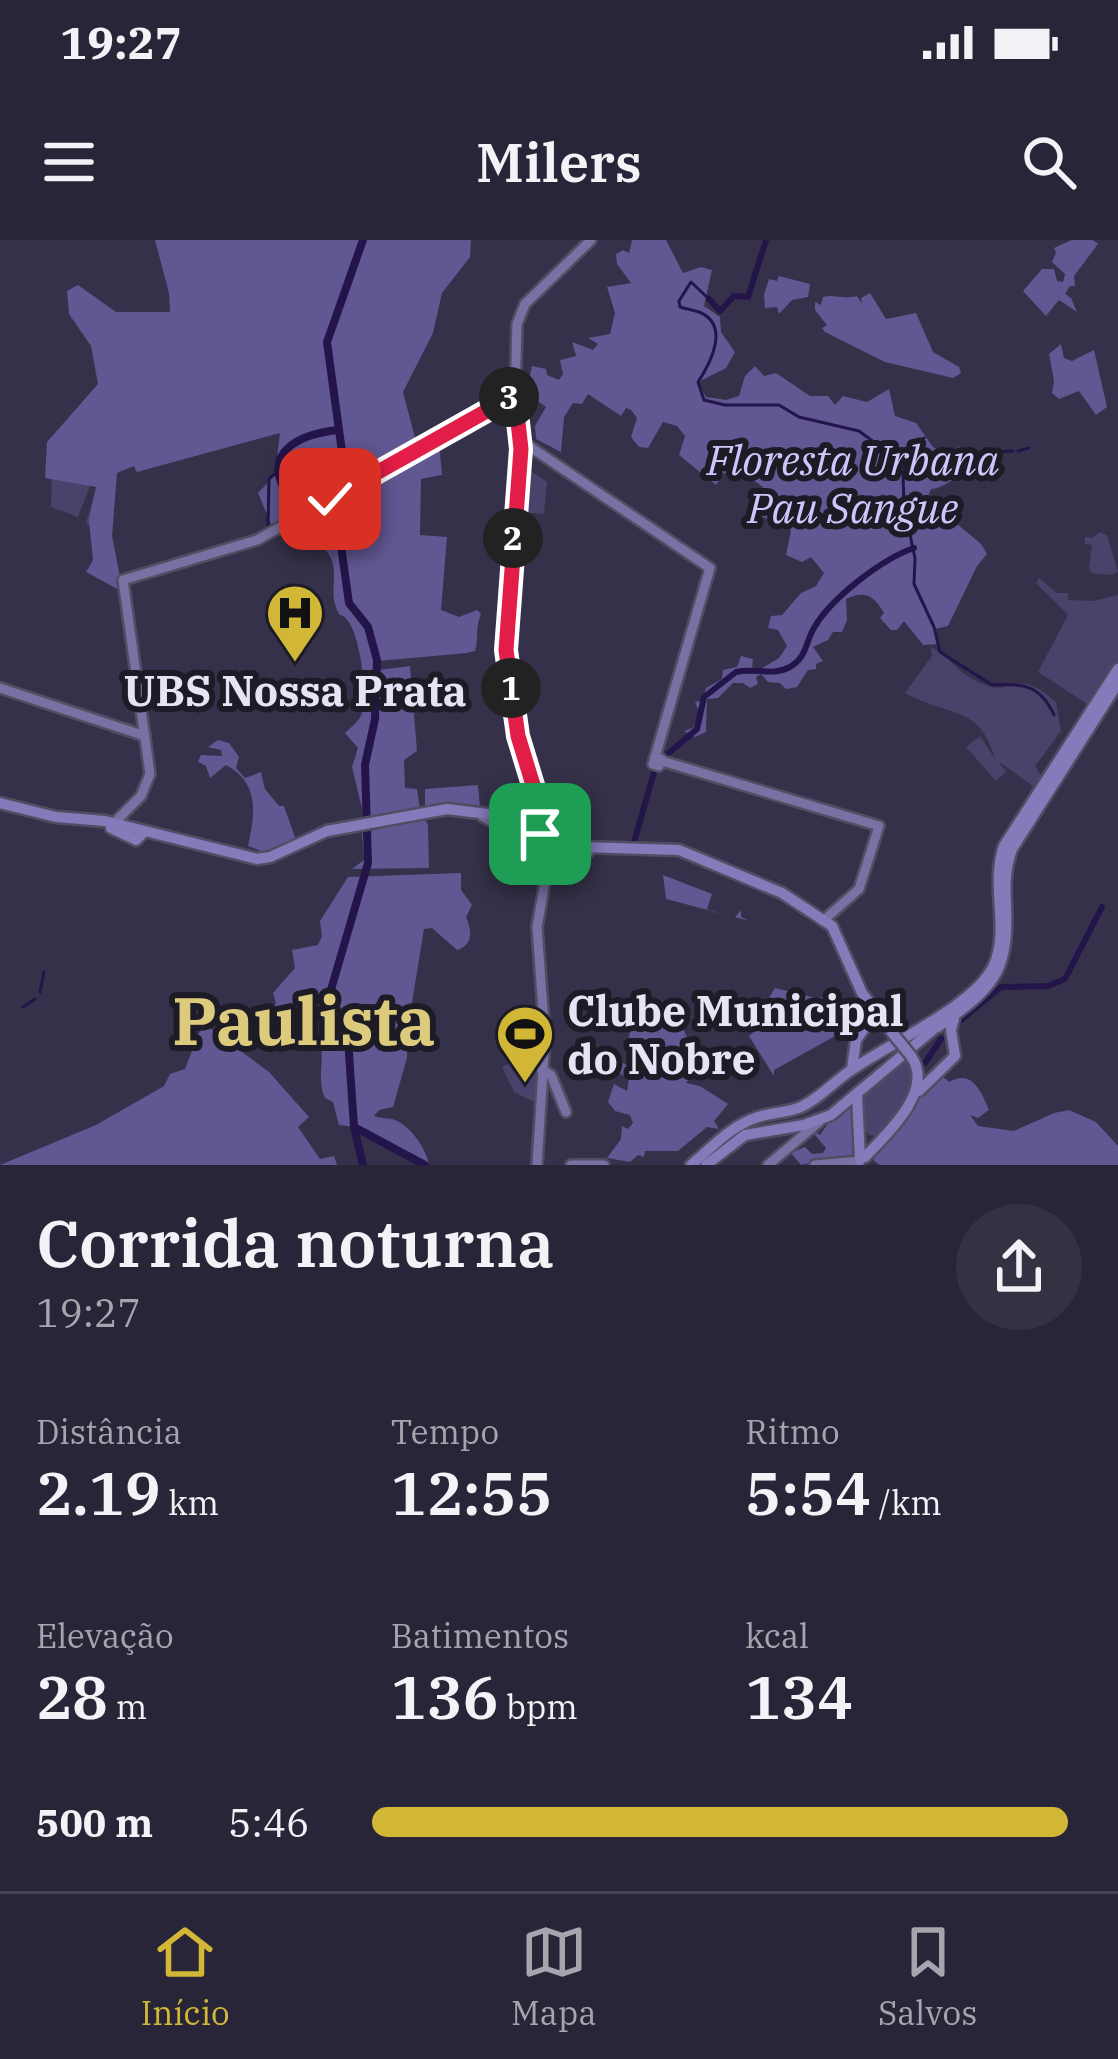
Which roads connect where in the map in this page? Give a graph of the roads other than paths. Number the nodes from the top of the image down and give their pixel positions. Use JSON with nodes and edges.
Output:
{"nodes":[{"id":1,"x":591,"y":240,"type":"edge"},
{"id":2,"x":515,"y":395,"type":"junction"},
{"id":3,"x":520,"y":440,"type":"junction"},
{"id":4,"x":1118,"y":671,"type":"edge"},
{"id":5,"x":1113,"y":684,"type":"edge"},
{"id":6,"x":0,"y":687,"type":"edge"},
{"id":7,"x":142,"y":734,"type":"junction"},
{"id":8,"x":527,"y":773,"type":"junction"},
{"id":9,"x":1048,"y":789,"type":"junction"},
{"id":10,"x":0,"y":805,"type":"edge"},
{"id":11,"x":481,"y":813,"type":"junction"},
{"id":12,"x":100,"y":822,"type":"junction"},
{"id":13,"x":121,"y":826,"type":"junction"},
{"id":14,"x":519,"y":831,"type":"junction"},
{"id":15,"x":142,"y":834,"type":"junction"},
{"id":16,"x":312,"y":842,"type":"junction"},
{"id":17,"x":553,"y":846,"type":"junction"},
{"id":18,"x":597,"y":848,"type":"junction"},
{"id":19,"x":238,"y":857,"type":"junction"},
{"id":20,"x":1003,"y":912,"type":"junction"},
{"id":21,"x":823,"y":921,"type":"junction"},
{"id":22,"x":861,"y":991,"type":"junction"},
{"id":23,"x":870,"y":1005,"type":"junction"},
{"id":24,"x":953,"y":1011,"type":"junction"},
{"id":25,"x":938,"y":1027,"type":"junction"},
{"id":26,"x":905,"y":1041,"type":"junction"},
{"id":27,"x":874,"y":1055,"type":"junction"},
{"id":28,"x":541,"y":1069,"type":"junction"},
{"id":29,"x":851,"y":1070,"type":"junction"},
{"id":30,"x":913,"y":1098,"type":"junction"},
{"id":31,"x":859,"y":1106,"type":"junction"},
{"id":32,"x":540,"y":1108,"type":"junction"},
{"id":33,"x":799,"y":1132,"type":"junction"},
{"id":34,"x":886,"y":1132,"type":"junction"},
{"id":35,"x":861,"y":1162,"type":"edge"},
{"id":36,"x":537,"y":1165,"type":"edge"},
{"id":37,"x":572,"y":1165,"type":"edge"},
{"id":38,"x":604,"y":1165,"type":"edge"},
{"id":39,"x":691,"y":1165,"type":"edge"},
{"id":40,"x":706,"y":1165,"type":"edge"},
{"id":41,"x":768,"y":1165,"type":"edge"},
{"id":42,"x":815,"y":1165,"type":"edge"}],
"edges":[{"from":1,"to":2,"type":"main road"},
{"from":2,"to":3,"type":"main road"},
{"from":2,"to":7,"type":"main road"},
{"from":3,"to":8,"type":"main road"},
{"from":3,"to":21,"type":"main road"},
{"from":4,"to":5,"type":"highway"},
{"from":5,"to":9,"type":"highway"},
{"from":6,"to":7,"type":"main road"},
{"from":7,"to":12,"type":"main road"},
{"from":7,"to":13,"type":"main road"},
{"from":8,"to":14,"type":"main road"},
{"from":8,"to":17,"type":"main road"},
{"from":9,"to":20,"type":"highway"},
{"from":9,"to":20,"type":"highway"},
{"from":10,"to":12,"type":"highway"},
{"from":11,"to":14,"type":"highway"},
{"from":11,"to":16,"type":"highway"},
{"from":11,"to":17,"type":"highway"},
{"from":12,"to":13,"type":"highway"},
{"from":12,"to":15,"type":"highway"},
{"from":13,"to":15,"type":"highway"},
{"from":14,"to":17,"type":"main road"},
{"from":14,"to":18,"type":"highway"},
{"from":15,"to":19,"type":"highway"},
{"from":16,"to":19,"type":"highway"},
{"from":16,"to":19,"type":"highway"},
{"from":17,"to":18,"type":"highway"},
{"from":17,"to":28,"type":"main road"},
{"from":18,"to":21,"type":"highway"},
{"from":18,"to":21,"type":"highway"},
{"from":20,"to":24,"type":"highway"},
{"from":20,"to":24,"type":"highway"},
{"from":21,"to":22,"type":"highway"},
{"from":22,"to":23,"type":"highway"},
{"from":22,"to":26,"type":"highway"},
{"from":23,"to":26,"type":"highway"},
{"from":23,"to":29,"type":"highway"},
{"from":24,"to":25,"type":"highway"},
{"from":24,"to":25,"type":"highway"},
{"from":24,"to":26,"type":"highway"},
{"from":24,"to":30,"type":"highway"},
{"from":25,"to":26,"type":"highway"},
{"from":26,"to":27,"type":"highway"},
{"from":26,"to":27,"type":"highway"},
{"from":26,"to":30,"type":"highway"},
{"from":26,"to":31,"type":"highway"},
{"from":27,"to":29,"type":"highway"},
{"from":28,"to":32,"type":"main road"},
{"from":28,"to":32,"type":"main road"},
{"from":29,"to":39,"type":"highway"},
{"from":30,"to":34,"type":"highway"},
{"from":31,"to":33,"type":"highway"},
{"from":31,"to":34,"type":"highway"},
{"from":31,"to":35,"type":"highway"},
{"from":32,"to":36,"type":"main road"},
{"from":33,"to":40,"type":"highway"},
{"from":33,"to":41,"type":"main road"},
{"from":34,"to":35,"type":"highway"},
{"from":35,"to":42,"type":"main road"},
{"from":37,"to":38,"type":"main road"}]}
